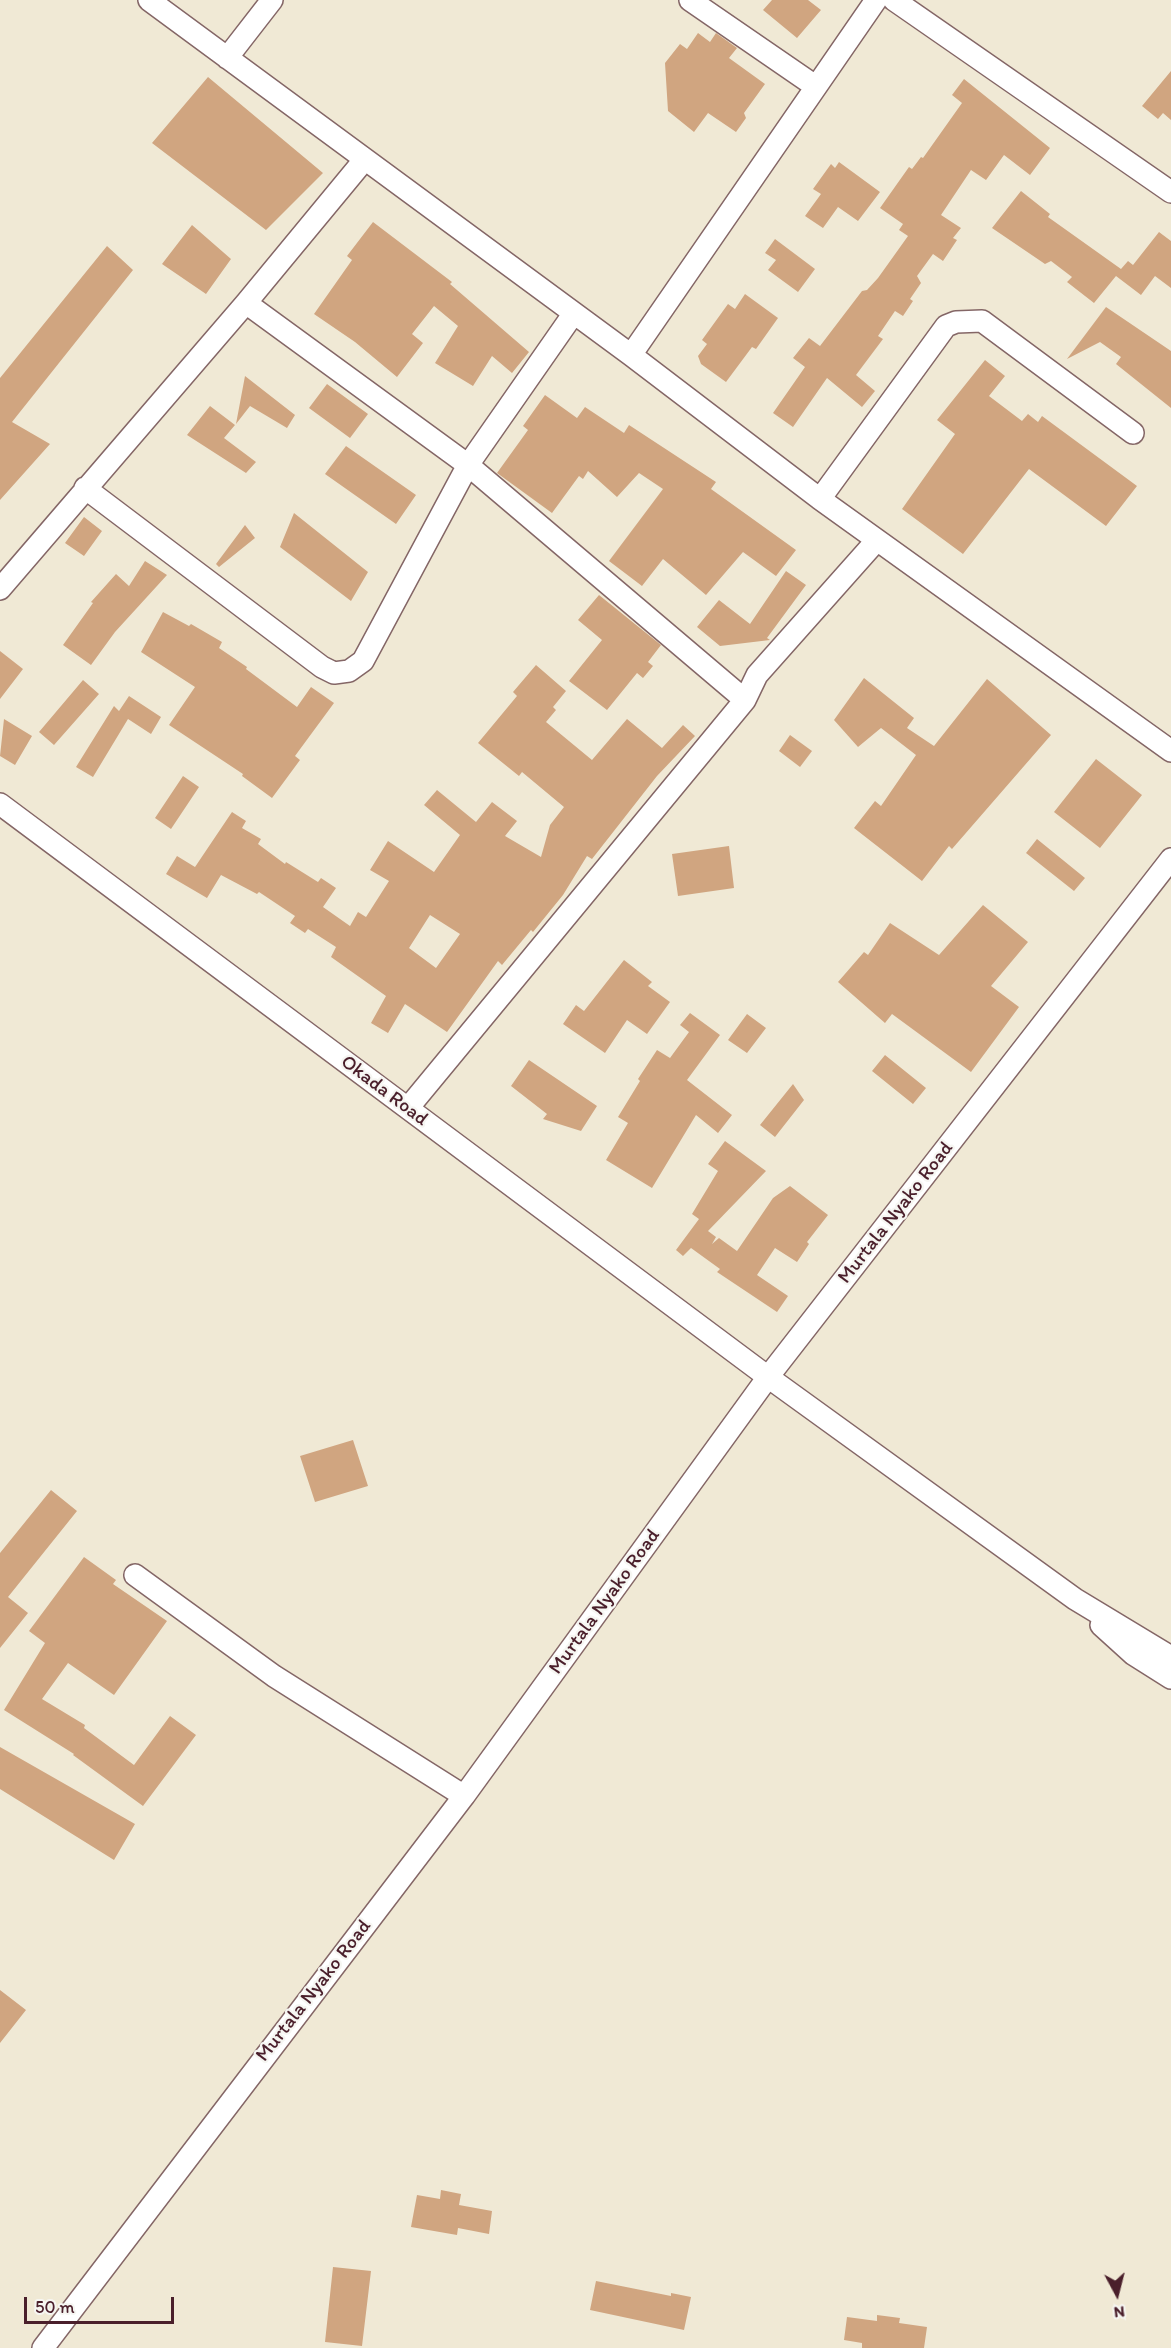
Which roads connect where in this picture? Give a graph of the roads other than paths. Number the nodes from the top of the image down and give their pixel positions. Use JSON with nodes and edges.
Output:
{"nodes":[{"id":1,"x":149,"y":0,"type":"edge"},
{"id":2,"x":272,"y":0,"type":"edge"},
{"id":3,"x":690,"y":0,"type":"edge"},
{"id":4,"x":876,"y":0,"type":"edge"},
{"id":5,"x":894,"y":0,"type":"edge"},
{"id":6,"x":228,"y":58,"type":"junction"},
{"id":7,"x":815,"y":86,"type":"junction"},
{"id":8,"x":365,"y":159,"type":"junction"},
{"id":9,"x":1171,"y":192,"type":"edge"},
{"id":10,"x":246,"y":303,"type":"junction"},
{"id":11,"x":574,"y":313,"type":"junction"},
{"id":12,"x":631,"y":355,"type":"junction"},
{"id":13,"x":1133,"y":434,"type":"dead end"},
{"id":14,"x":468,"y":465,"type":"junction"},
{"id":15,"x":85,"y":488,"type":"junction"},
{"id":16,"x":820,"y":499,"type":"junction"},
{"id":17,"x":877,"y":540,"type":"junction"},
{"id":18,"x":0,"y":589,"type":"edge"},
{"id":19,"x":745,"y":700,"type":"junction"},
{"id":20,"x":1171,"y":751,"type":"edge"},
{"id":21,"x":0,"y":804,"type":"edge"},
{"id":22,"x":1171,"y":860,"type":"edge"},
{"id":23,"x":408,"y":1108,"type":"junction"},
{"id":24,"x":768,"y":1377,"type":"junction"},
{"id":25,"x":135,"y":1575,"type":"dead end"},
{"id":26,"x":1076,"y":1599,"type":"junction"},
{"id":27,"x":1171,"y":1657,"type":"edge"},
{"id":28,"x":1171,"y":1678,"type":"edge"},
{"id":29,"x":464,"y":1796,"type":"junction"},
{"id":30,"x":43,"y":2348,"type":"edge"}],
"edges":[{"from":1,"to":6,"type":"street"},
{"from":2,"to":6,"type":"street"},
{"from":3,"to":7,"type":"street"},
{"from":4,"to":7,"type":"street"},
{"from":5,"to":9,"type":"street"},
{"from":6,"to":8,"type":"street"},
{"from":7,"to":12,"type":"street"},
{"from":8,"to":10,"type":"street"},
{"from":8,"to":11,"type":"street"},
{"from":10,"to":14,"type":"street"},
{"from":10,"to":15,"type":"street"},
{"from":11,"to":12,"type":"street"},
{"from":11,"to":14,"type":"street"},
{"from":12,"to":16,"type":"street"},
{"from":13,"to":16,"type":"street"},
{"from":14,"to":15,"type":"street"},
{"from":14,"to":19,"type":"street"},
{"from":15,"to":18,"type":"street"},
{"from":16,"to":17,"type":"street"},
{"from":17,"to":19,"type":"street"},
{"from":17,"to":20,"type":"street"},
{"from":19,"to":23,"type":"street"},
{"from":21,"to":23,"type":"street","name":"Okada Road"},
{"from":22,"to":24,"type":"street","name":"Murtala Nyako Road"},
{"from":23,"to":24,"type":"street","name":"Okada Road"},
{"from":24,"to":26,"type":"street","name":"Okada Road"},
{"from":24,"to":29,"type":"street","name":"Murtala Nyako Road"},
{"from":25,"to":29,"type":"street"},
{"from":26,"to":27,"type":"street"},
{"from":26,"to":28,"type":"street"},
{"from":29,"to":30,"type":"street","name":"Murtala Nyako Road"}]}
